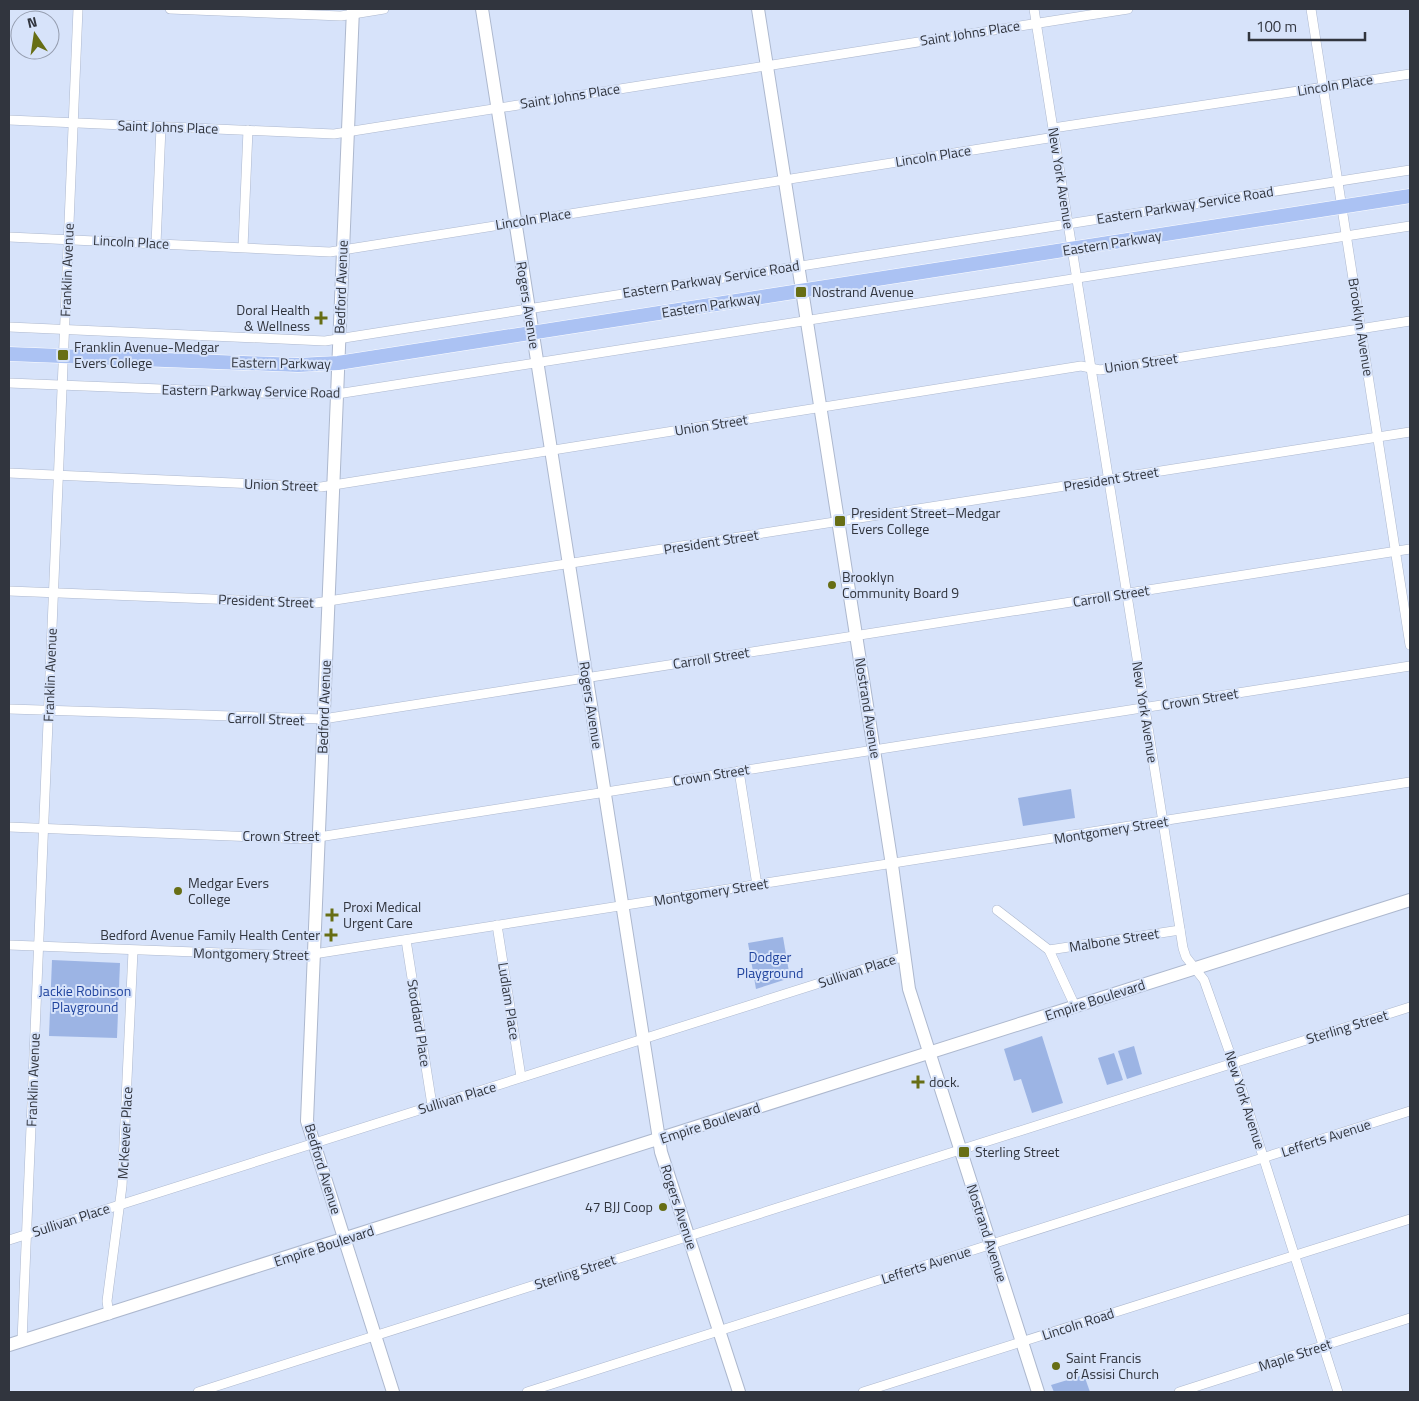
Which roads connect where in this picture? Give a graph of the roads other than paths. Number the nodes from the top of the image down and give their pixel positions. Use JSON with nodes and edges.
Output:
{"nodes":[{"id":1,"x":78,"y":9,"type":"edge"},
{"id":2,"x":170,"y":9,"type":"edge"},
{"id":3,"x":384,"y":9,"type":"edge"},
{"id":4,"x":482,"y":9,"type":"edge"},
{"id":5,"x":758,"y":9,"type":"edge"},
{"id":6,"x":1034,"y":9,"type":"edge"},
{"id":7,"x":1128,"y":9,"type":"edge"},
{"id":8,"x":1311,"y":9,"type":"edge"},
{"id":9,"x":353,"y":12,"type":"edge"},
{"id":10,"x":1037,"y":23,"type":"junction"},
{"id":11,"x":767,"y":66,"type":"junction"},
{"id":12,"x":1410,"y":74,"type":"edge"},
{"id":13,"x":1323,"y":87,"type":"junction"},
{"id":14,"x":497,"y":108,"type":"junction"},
{"id":15,"x":9,"y":120,"type":"edge"},
{"id":16,"x":73,"y":123,"type":"junction"},
{"id":17,"x":161,"y":126,"type":"junction"},
{"id":18,"x":248,"y":130,"type":"junction"},
{"id":19,"x":348,"y":132,"type":"junction"},
{"id":20,"x":1054,"y":133,"type":"junction"},
{"id":21,"x":1410,"y":170,"type":"edge"},
{"id":22,"x":785,"y":179,"type":"junction"},
{"id":23,"x":1338,"y":181,"type":"junction"},
{"id":24,"x":1410,"y":196,"type":"edge"},
{"id":25,"x":1342,"y":207,"type":"junction"},
{"id":26,"x":515,"y":222,"type":"junction"},
{"id":27,"x":1068,"y":224,"type":"junction"},
{"id":28,"x":1410,"y":226,"type":"edge"},
{"id":29,"x":1346,"y":235,"type":"junction"},
{"id":30,"x":9,"y":238,"type":"edge"},
{"id":31,"x":68,"y":239,"type":"junction"},
{"id":32,"x":156,"y":244,"type":"junction"},
{"id":33,"x":243,"y":247,"type":"junction"},
{"id":34,"x":1072,"y":249,"type":"junction"},
{"id":35,"x":343,"y":250,"type":"junction"},
{"id":36,"x":798,"y":266,"type":"junction"},
{"id":37,"x":1077,"y":278,"type":"junction"},
{"id":38,"x":802,"y":291,"type":"junction"},
{"id":39,"x":528,"y":308,"type":"junction"},
{"id":40,"x":807,"y":320,"type":"junction"},
{"id":41,"x":1410,"y":321,"type":"edge"},
{"id":42,"x":9,"y":327,"type":"edge"},
{"id":43,"x":64,"y":329,"type":"junction"},
{"id":44,"x":1362,"y":329,"type":"junction"},
{"id":45,"x":533,"y":334,"type":"junction"},
{"id":46,"x":339,"y":339,"type":"junction"},
{"id":47,"x":9,"y":354,"type":"edge"},
{"id":48,"x":63,"y":356,"type":"junction"},
{"id":49,"x":537,"y":362,"type":"junction"},
{"id":50,"x":338,"y":363,"type":"junction"},
{"id":51,"x":1091,"y":368,"type":"junction"},
{"id":52,"x":9,"y":383,"type":"edge"},
{"id":53,"x":62,"y":385,"type":"junction"},
{"id":54,"x":337,"y":394,"type":"junction"},
{"id":55,"x":820,"y":407,"type":"junction"},
{"id":56,"x":1410,"y":432,"type":"edge"},
{"id":57,"x":1378,"y":437,"type":"junction"},
{"id":58,"x":551,"y":450,"type":"junction"},
{"id":59,"x":9,"y":473,"type":"edge"},
{"id":60,"x":58,"y":476,"type":"junction"},
{"id":61,"x":1108,"y":479,"type":"junction"},
{"id":62,"x":333,"y":484,"type":"junction"},
{"id":63,"x":838,"y":522,"type":"junction"},
{"id":64,"x":1410,"y":549,"type":"edge"},
{"id":65,"x":1396,"y":551,"type":"junction"},
{"id":66,"x":568,"y":564,"type":"junction"},
{"id":67,"x":9,"y":591,"type":"edge"},
{"id":68,"x":53,"y":593,"type":"junction"},
{"id":69,"x":1126,"y":593,"type":"junction"},
{"id":70,"x":328,"y":601,"type":"junction"},
{"id":71,"x":856,"y":636,"type":"junction"},
{"id":72,"x":1410,"y":645,"type":"edge"},
{"id":73,"x":1410,"y":666,"type":"edge"},
{"id":74,"x":586,"y":678,"type":"junction"},
{"id":75,"x":1144,"y":707,"type":"junction"},
{"id":76,"x":9,"y":709,"type":"edge"},
{"id":77,"x":48,"y":711,"type":"junction"},
{"id":78,"x":323,"y":719,"type":"junction"},
{"id":79,"x":874,"y":750,"type":"junction"},
{"id":80,"x":739,"y":771,"type":"junction"},
{"id":81,"x":1410,"y":782,"type":"edge"},
{"id":82,"x":604,"y":792,"type":"junction"},
{"id":83,"x":1162,"y":821,"type":"junction"},
{"id":84,"x":9,"y":827,"type":"edge"},
{"id":85,"x":44,"y":828,"type":"junction"},
{"id":86,"x":318,"y":837,"type":"junction"},
{"id":87,"x":892,"y":864,"type":"junction"},
{"id":88,"x":757,"y":885,"type":"junction"},
{"id":89,"x":1410,"y":900,"type":"edge"},
{"id":90,"x":622,"y":906,"type":"junction"},
{"id":91,"x":998,"y":910,"type":"dead end"},
{"id":92,"x":497,"y":926,"type":"junction"},
{"id":93,"x":1180,"y":930,"type":"junction"},
{"id":94,"x":406,"y":940,"type":"junction"},
{"id":95,"x":9,"y":945,"type":"edge"},
{"id":96,"x":39,"y":946,"type":"junction"},
{"id":97,"x":1049,"y":950,"type":"junction"},
{"id":98,"x":133,"y":951,"type":"junction"},
{"id":99,"x":314,"y":955,"type":"junction"},
{"id":100,"x":905,"y":956,"type":"junction"},
{"id":101,"x":1194,"y":968,"type":"junction"},
{"id":102,"x":1075,"y":1006,"type":"junction"},
{"id":103,"x":1410,"y":1007,"type":"edge"},
{"id":104,"x":643,"y":1038,"type":"junction"},
{"id":105,"x":930,"y":1053,"type":"junction"},
{"id":106,"x":1233,"y":1062,"type":"junction"},
{"id":107,"x":521,"y":1077,"type":"junction"},
{"id":108,"x":432,"y":1106,"type":"junction"},
{"id":109,"x":1410,"y":1111,"type":"edge"},
{"id":110,"x":658,"y":1139,"type":"junction"},
{"id":111,"x":313,"y":1143,"type":"junction"},
{"id":112,"x":961,"y":1149,"type":"junction"},
{"id":113,"x":1263,"y":1158,"type":"junction"},
{"id":114,"x":120,"y":1204,"type":"junction"},
{"id":115,"x":1410,"y":1218,"type":"edge"},
{"id":116,"x":27,"y":1234,"type":"junction"},
{"id":117,"x":689,"y":1236,"type":"junction"},
{"id":118,"x":9,"y":1240,"type":"edge"},
{"id":119,"x":344,"y":1240,"type":"junction"},
{"id":120,"x":991,"y":1244,"type":"junction"},
{"id":121,"x":1294,"y":1255,"type":"junction"},
{"id":122,"x":109,"y":1315,"type":"junction"},
{"id":123,"x":1410,"y":1318,"type":"edge"},
{"id":124,"x":719,"y":1331,"type":"junction"},
{"id":125,"x":375,"y":1336,"type":"junction"},
{"id":126,"x":22,"y":1341,"type":"junction"},
{"id":127,"x":1022,"y":1341,"type":"junction"},
{"id":128,"x":9,"y":1345,"type":"edge"},
{"id":129,"x":1323,"y":1346,"type":"junction"},
{"id":130,"x":198,"y":1392,"type":"edge"},
{"id":131,"x":393,"y":1392,"type":"edge"},
{"id":132,"x":527,"y":1392,"type":"edge"},
{"id":133,"x":739,"y":1392,"type":"edge"},
{"id":134,"x":862,"y":1392,"type":"edge"},
{"id":135,"x":1038,"y":1392,"type":"edge"},
{"id":136,"x":1179,"y":1392,"type":"edge"},
{"id":137,"x":1338,"y":1392,"type":"edge"}],
"edges":[{"from":1,"to":16,"type":"street","name":"Franklin Avenue"},
{"from":2,"to":9,"type":"street"},
{"from":3,"to":9,"type":"street"},
{"from":4,"to":14,"type":"main road","name":"Rogers Avenue"},
{"from":5,"to":11,"type":"main road","name":"Nostrand Avenue"},
{"from":6,"to":10,"type":"street","name":"New York Avenue"},
{"from":7,"to":10,"type":"street","name":"Saint Johns Place"},
{"from":8,"to":13,"type":"street","name":"Brooklyn Avenue"},
{"from":9,"to":19,"type":"main road","name":"Bedford Avenue"},
{"from":10,"to":11,"type":"street","name":"Saint Johns Place"},
{"from":10,"to":20,"type":"street","name":"New York Avenue"},
{"from":11,"to":14,"type":"street","name":"Saint Johns Place"},
{"from":11,"to":22,"type":"main road","name":"Nostrand Avenue"},
{"from":12,"to":13,"type":"street","name":"Lincoln Place"},
{"from":13,"to":20,"type":"street","name":"Lincoln Place"},
{"from":13,"to":23,"type":"street","name":"Brooklyn Avenue"},
{"from":14,"to":19,"type":"street","name":"Saint Johns Place"},
{"from":14,"to":26,"type":"main road","name":"Rogers Avenue"},
{"from":15,"to":16,"type":"street","name":"Saint Johns Place"},
{"from":16,"to":17,"type":"street","name":"Saint Johns Place"},
{"from":16,"to":31,"type":"street","name":"Franklin Avenue"},
{"from":17,"to":18,"type":"street","name":"Saint Johns Place"},
{"from":17,"to":32,"type":"street"},
{"from":18,"to":19,"type":"street","name":"Saint Johns Place"},
{"from":18,"to":33,"type":"street"},
{"from":19,"to":35,"type":"main road","name":"Bedford Avenue"},
{"from":20,"to":22,"type":"street","name":"Lincoln Place"},
{"from":20,"to":27,"type":"street","name":"New York Avenue"},
{"from":21,"to":23,"type":"street","name":"Eastern Parkway Service Road"},
{"from":22,"to":26,"type":"street","name":"Lincoln Place"},
{"from":22,"to":36,"type":"main road","name":"Nostrand Avenue"},
{"from":23,"to":25,"type":"street","name":"Brooklyn Avenue"},
{"from":23,"to":27,"type":"street","name":"Eastern Parkway Service Road"},
{"from":24,"to":25,"type":"main road","name":"Eastern Parkway"},
{"from":25,"to":29,"type":"street","name":"Brooklyn Avenue"},
{"from":25,"to":34,"type":"main road","name":"Eastern Parkway"},
{"from":26,"to":35,"type":"street","name":"Lincoln Place"},
{"from":26,"to":39,"type":"main road","name":"Rogers Avenue"},
{"from":27,"to":34,"type":"street","name":"New York Avenue"},
{"from":27,"to":36,"type":"street","name":"Eastern Parkway Service Road"},
{"from":28,"to":29,"type":"street","name":"Eastern Parkway Service Road"},
{"from":29,"to":37,"type":"street","name":"Eastern Parkway Service Road"},
{"from":29,"to":44,"type":"street","name":"Brooklyn Avenue"},
{"from":30,"to":31,"type":"street","name":"Lincoln Place"},
{"from":31,"to":32,"type":"street","name":"Lincoln Place"},
{"from":31,"to":43,"type":"street","name":"Franklin Avenue"},
{"from":32,"to":33,"type":"street","name":"Lincoln Place"},
{"from":33,"to":35,"type":"street","name":"Lincoln Place"},
{"from":34,"to":37,"type":"street","name":"New York Avenue"},
{"from":34,"to":38,"type":"main road","name":"Eastern Parkway"},
{"from":35,"to":46,"type":"main road","name":"Bedford Avenue"},
{"from":36,"to":38,"type":"main road","name":"Nostrand Avenue"},
{"from":36,"to":39,"type":"street","name":"Eastern Parkway Service Road"},
{"from":37,"to":40,"type":"street","name":"Eastern Parkway Service Road"},
{"from":37,"to":51,"type":"street","name":"New York Avenue"},
{"from":38,"to":40,"type":"main road","name":"Nostrand Avenue"},
{"from":38,"to":45,"type":"main road","name":"Eastern Parkway"},
{"from":39,"to":45,"type":"main road","name":"Rogers Avenue"},
{"from":39,"to":46,"type":"street","name":"Eastern Parkway Service Road"},
{"from":40,"to":49,"type":"street","name":"Eastern Parkway Service Road"},
{"from":40,"to":55,"type":"main road","name":"Nostrand Avenue"},
{"from":41,"to":44,"type":"street","name":"Union Street"},
{"from":42,"to":43,"type":"street","name":"Eastern Parkway Service Road"},
{"from":43,"to":46,"type":"street","name":"Eastern Parkway Service Road"},
{"from":43,"to":48,"type":"street","name":"Franklin Avenue"},
{"from":44,"to":51,"type":"street","name":"Union Street"},
{"from":44,"to":57,"type":"street","name":"Brooklyn Avenue"},
{"from":45,"to":49,"type":"main road","name":"Rogers Avenue"},
{"from":45,"to":50,"type":"main road","name":"Eastern Parkway"},
{"from":46,"to":50,"type":"main road","name":"Bedford Avenue"},
{"from":47,"to":48,"type":"main road","name":"Eastern Parkway"},
{"from":48,"to":50,"type":"main road","name":"Eastern Parkway"},
{"from":48,"to":53,"type":"street","name":"Franklin Avenue"},
{"from":49,"to":54,"type":"street","name":"Eastern Parkway Service Road"},
{"from":49,"to":58,"type":"main road","name":"Rogers Avenue"},
{"from":50,"to":54,"type":"main road","name":"Bedford Avenue"},
{"from":51,"to":55,"type":"street","name":"Union Street"},
{"from":51,"to":61,"type":"street","name":"New York Avenue"},
{"from":52,"to":53,"type":"street","name":"Eastern Parkway Service Road"},
{"from":53,"to":54,"type":"street","name":"Eastern Parkway Service Road"},
{"from":53,"to":60,"type":"street","name":"Franklin Avenue"},
{"from":54,"to":62,"type":"main road","name":"Bedford Avenue"},
{"from":55,"to":58,"type":"street","name":"Union Street"},
{"from":55,"to":63,"type":"main road","name":"Nostrand Avenue"},
{"from":56,"to":57,"type":"street","name":"President Street"},
{"from":57,"to":61,"type":"street","name":"President Street"},
{"from":57,"to":65,"type":"street","name":"Brooklyn Avenue"},
{"from":58,"to":62,"type":"street","name":"Union Street"},
{"from":58,"to":66,"type":"main road","name":"Rogers Avenue"},
{"from":59,"to":60,"type":"street","name":"Union Street"},
{"from":60,"to":62,"type":"street","name":"Union Street"},
{"from":60,"to":68,"type":"street","name":"Franklin Avenue"},
{"from":61,"to":63,"type":"street","name":"President Street"},
{"from":61,"to":69,"type":"street","name":"New York Avenue"},
{"from":62,"to":70,"type":"main road","name":"Bedford Avenue"},
{"from":63,"to":66,"type":"street","name":"President Street"},
{"from":63,"to":71,"type":"main road","name":"Nostrand Avenue"},
{"from":64,"to":65,"type":"street","name":"Carroll Street"},
{"from":65,"to":69,"type":"street","name":"Carroll Street"},
{"from":65,"to":72,"type":"street","name":"Brooklyn Avenue"},
{"from":66,"to":70,"type":"street","name":"President Street"},
{"from":66,"to":74,"type":"main road","name":"Rogers Avenue"},
{"from":67,"to":68,"type":"street","name":"President Street"},
{"from":68,"to":70,"type":"street","name":"President Street"},
{"from":68,"to":77,"type":"street","name":"Franklin Avenue"},
{"from":69,"to":71,"type":"street","name":"Carroll Street"},
{"from":69,"to":75,"type":"street","name":"New York Avenue"},
{"from":70,"to":78,"type":"main road","name":"Bedford Avenue"},
{"from":71,"to":74,"type":"street","name":"Carroll Street"},
{"from":71,"to":79,"type":"main road","name":"Nostrand Avenue"},
{"from":73,"to":75,"type":"street","name":"Crown Street"},
{"from":74,"to":78,"type":"street","name":"Carroll Street"},
{"from":74,"to":82,"type":"main road","name":"Rogers Avenue"},
{"from":75,"to":79,"type":"street","name":"Crown Street"},
{"from":75,"to":83,"type":"street","name":"New York Avenue"},
{"from":76,"to":77,"type":"street","name":"Carroll Street"},
{"from":77,"to":78,"type":"street","name":"Carroll Street"},
{"from":77,"to":85,"type":"street","name":"Franklin Avenue"},
{"from":78,"to":86,"type":"main road","name":"Bedford Avenue"},
{"from":79,"to":80,"type":"street","name":"Crown Street"},
{"from":79,"to":87,"type":"main road","name":"Nostrand Avenue"},
{"from":80,"to":82,"type":"street","name":"Crown Street"},
{"from":80,"to":88,"type":"street"},
{"from":81,"to":83,"type":"street","name":"Montgomery Street"},
{"from":82,"to":86,"type":"street","name":"Crown Street"},
{"from":82,"to":90,"type":"main road","name":"Rogers Avenue"},
{"from":83,"to":87,"type":"street","name":"Montgomery Street"},
{"from":83,"to":93,"type":"street","name":"New York Avenue"},
{"from":84,"to":85,"type":"street","name":"Crown Street"},
{"from":85,"to":86,"type":"street","name":"Crown Street"},
{"from":85,"to":96,"type":"street","name":"Franklin Avenue"},
{"from":86,"to":99,"type":"main road","name":"Bedford Avenue"},
{"from":87,"to":88,"type":"street","name":"Montgomery Street"},
{"from":87,"to":100,"type":"main road","name":"Nostrand Avenue"},
{"from":88,"to":90,"type":"street","name":"Montgomery Street"},
{"from":89,"to":101,"type":"main road","name":"Empire Boulevard"},
{"from":90,"to":92,"type":"street","name":"Montgomery Street"},
{"from":90,"to":104,"type":"main road","name":"Rogers Avenue"},
{"from":91,"to":97,"type":"street"},
{"from":92,"to":94,"type":"street","name":"Montgomery Street"},
{"from":92,"to":107,"type":"street","name":"Ludlam Place"},
{"from":93,"to":97,"type":"street","name":"Malbone Street"},
{"from":93,"to":101,"type":"street","name":"New York Avenue"},
{"from":94,"to":99,"type":"street","name":"Montgomery Street"},
{"from":94,"to":108,"type":"street","name":"Stoddard Place"},
{"from":95,"to":96,"type":"street","name":"Montgomery Street"},
{"from":96,"to":98,"type":"street","name":"Montgomery Street"},
{"from":96,"to":116,"type":"street","name":"Franklin Avenue"},
{"from":97,"to":102,"type":"street"},
{"from":98,"to":99,"type":"street","name":"Montgomery Street"},
{"from":98,"to":114,"type":"street","name":"McKeever Place"},
{"from":99,"to":111,"type":"main road","name":"Bedford Avenue"},
{"from":100,"to":104,"type":"street","name":"Sullivan Place"},
{"from":100,"to":105,"type":"main road","name":"Nostrand Avenue"},
{"from":101,"to":102,"type":"main road","name":"Empire Boulevard"},
{"from":101,"to":106,"type":"street","name":"New York Avenue"},
{"from":102,"to":105,"type":"main road","name":"Empire Boulevard"},
{"from":103,"to":106,"type":"street","name":"Sterling Street"},
{"from":104,"to":107,"type":"street","name":"Sullivan Place"},
{"from":104,"to":110,"type":"main road","name":"Rogers Avenue"},
{"from":105,"to":110,"type":"main road","name":"Empire Boulevard"},
{"from":105,"to":112,"type":"main road","name":"Nostrand Avenue"},
{"from":106,"to":112,"type":"street","name":"Sterling Street"},
{"from":106,"to":113,"type":"street","name":"New York Avenue"},
{"from":107,"to":108,"type":"street","name":"Sullivan Place"},
{"from":108,"to":111,"type":"street","name":"Sullivan Place"},
{"from":109,"to":113,"type":"street","name":"Lefferts Avenue"},
{"from":110,"to":117,"type":"main road","name":"Rogers Avenue"},
{"from":110,"to":119,"type":"main road","name":"Empire Boulevard"},
{"from":111,"to":114,"type":"street","name":"Sullivan Place"},
{"from":111,"to":119,"type":"main road","name":"Bedford Avenue"},
{"from":112,"to":117,"type":"street","name":"Sterling Street"},
{"from":112,"to":120,"type":"main road","name":"Nostrand Avenue"},
{"from":113,"to":120,"type":"street","name":"Lefferts Avenue"},
{"from":113,"to":121,"type":"street","name":"New York Avenue"},
{"from":114,"to":116,"type":"street","name":"Sullivan Place"},
{"from":114,"to":122,"type":"street","name":"McKeever Place"},
{"from":115,"to":121,"type":"street","name":"Lincoln Road"},
{"from":116,"to":118,"type":"street","name":"Sullivan Place"},
{"from":116,"to":126,"type":"street","name":"Franklin Avenue"},
{"from":117,"to":124,"type":"main road","name":"Rogers Avenue"},
{"from":117,"to":125,"type":"street","name":"Sterling Street"},
{"from":119,"to":122,"type":"main road","name":"Empire Boulevard"},
{"from":119,"to":125,"type":"main road","name":"Bedford Avenue"},
{"from":120,"to":124,"type":"street","name":"Lefferts Avenue"},
{"from":120,"to":127,"type":"main road","name":"Nostrand Avenue"},
{"from":121,"to":127,"type":"street","name":"Lincoln Road"},
{"from":121,"to":129,"type":"street","name":"New York Avenue"},
{"from":122,"to":126,"type":"main road","name":"Empire Boulevard"},
{"from":123,"to":129,"type":"street","name":"Maple Street"},
{"from":124,"to":132,"type":"street","name":"Lefferts Avenue"},
{"from":124,"to":133,"type":"main road","name":"Rogers Avenue"},
{"from":125,"to":130,"type":"street","name":"Sterling Street"},
{"from":125,"to":131,"type":"main road","name":"Bedford Avenue"},
{"from":126,"to":128,"type":"main road","name":"Empire Boulevard"},
{"from":127,"to":134,"type":"street","name":"Lincoln Road"},
{"from":127,"to":135,"type":"main road","name":"Nostrand Avenue"},
{"from":129,"to":136,"type":"street","name":"Maple Street"},
{"from":129,"to":137,"type":"street","name":"New York Avenue"}]}
